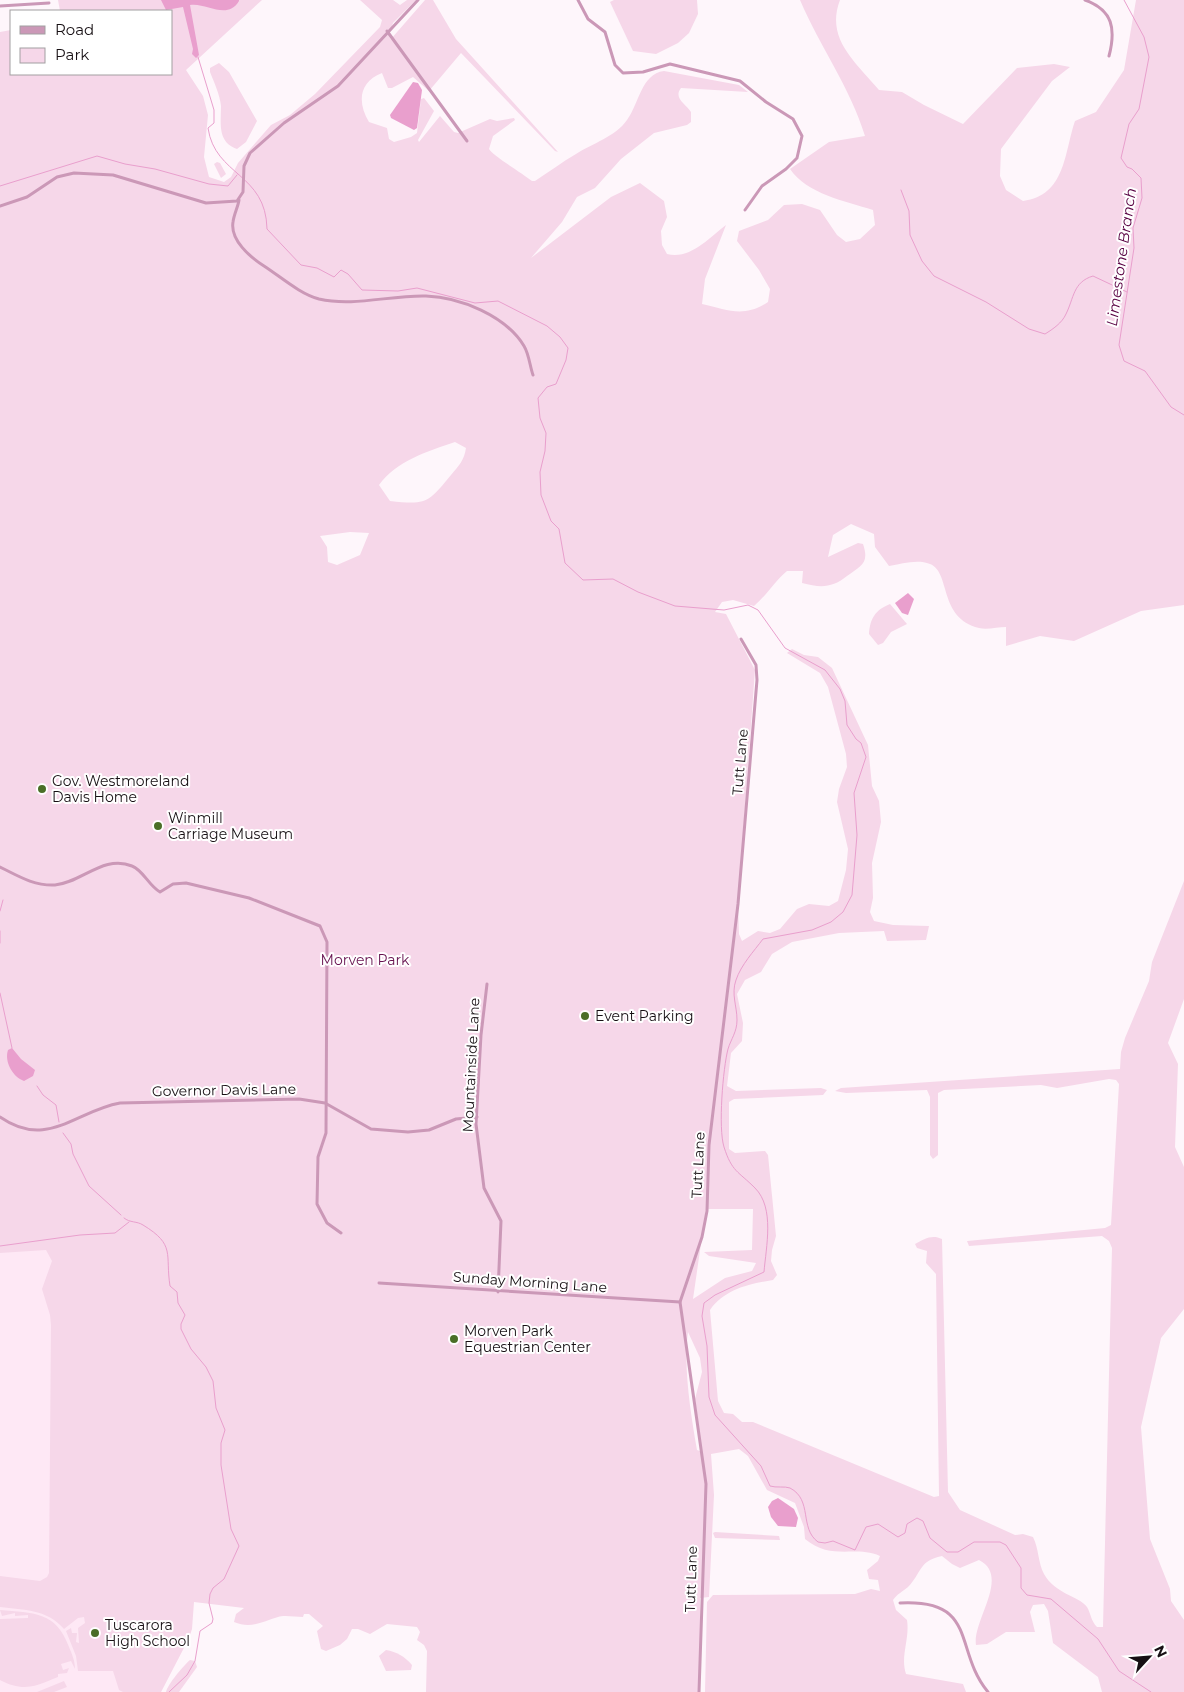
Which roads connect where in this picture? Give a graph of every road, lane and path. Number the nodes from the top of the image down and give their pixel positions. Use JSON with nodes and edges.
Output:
{"nodes":[{"id":1,"x":418,"y":0,"type":"edge"},
{"id":2,"x":578,"y":0,"type":"edge"},
{"id":3,"x":1085,"y":0,"type":"edge"},
{"id":4,"x":49,"y":3,"type":"dead end"},
{"id":5,"x":0,"y":6,"type":"edge"},
{"id":6,"x":387,"y":31,"type":"junction"},
{"id":7,"x":1109,"y":56,"type":"dead end"},
{"id":8,"x":467,"y":141,"type":"dead end"},
{"id":9,"x":240,"y":199,"type":"junction"},
{"id":10,"x":0,"y":206,"type":"edge"},
{"id":11,"x":745,"y":210,"type":"dead end"},
{"id":12,"x":533,"y":375,"type":"dead end"},
{"id":13,"x":741,"y":639,"type":"dead end"},
{"id":14,"x":0,"y":867,"type":"edge"},
{"id":15,"x":488,"y":984,"type":"dead end"},
{"id":16,"x":325,"y":1103,"type":"junction"},
{"id":17,"x":0,"y":1117,"type":"edge"},
{"id":18,"x":477,"y":1117,"type":"junction"},
{"id":19,"x":341,"y":1233,"type":"dead end"},
{"id":20,"x":379,"y":1283,"type":"dead end"},
{"id":21,"x":498,"y":1292,"type":"junction"},
{"id":22,"x":680,"y":1302,"type":"junction"},
{"id":23,"x":900,"y":1603,"type":"dead end"},
{"id":24,"x":699,"y":1692,"type":"edge"},
{"id":25,"x":988,"y":1692,"type":"edge"}],
"edges":[{"from":1,"to":6,"type":"street"},
{"from":2,"to":11,"type":"street"},
{"from":3,"to":7,"type":"street"},
{"from":4,"to":5,"type":"street"},
{"from":6,"to":8,"type":"street"},
{"from":6,"to":9,"type":"street"},
{"from":9,"to":10,"type":"street"},
{"from":9,"to":12,"type":"street"},
{"from":13,"to":22,"type":"street","name":"Tutt Lane"},
{"from":14,"to":16,"type":"street"},
{"from":15,"to":18,"type":"street","name":"Mountainside Lane"},
{"from":16,"to":17,"type":"street","name":"Governor Davis Lane"},
{"from":16,"to":18,"type":"street","name":"Governor Davis Lane"},
{"from":16,"to":19,"type":"street"},
{"from":18,"to":21,"type":"street","name":"Mountainside Lane"},
{"from":20,"to":21,"type":"street","name":"Sunday Morning Lane"},
{"from":21,"to":22,"type":"street","name":"Sunday Morning Lane"},
{"from":22,"to":24,"type":"street","name":"Tutt Lane"},
{"from":23,"to":25,"type":"street"}]}
